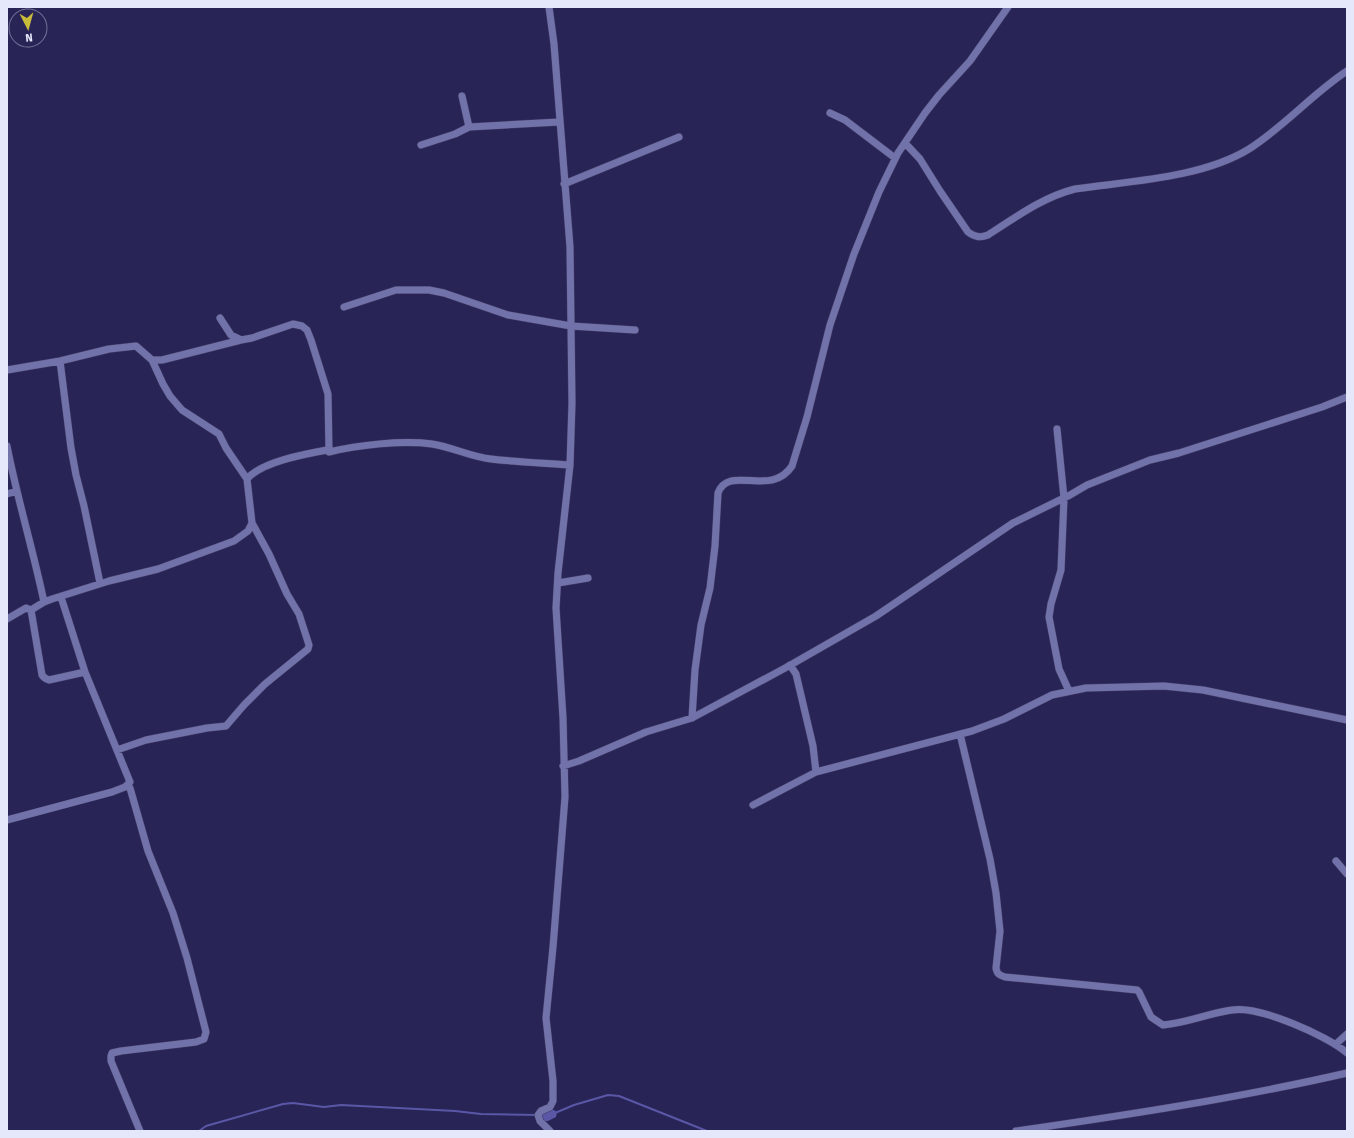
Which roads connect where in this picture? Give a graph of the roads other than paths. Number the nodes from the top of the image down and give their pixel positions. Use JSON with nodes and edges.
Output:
{"nodes":[{"id":1,"x":550,"y":7,"type":"edge"},
{"id":2,"x":1008,"y":7,"type":"edge"},
{"id":3,"x":1347,"y":71,"type":"edge"},
{"id":4,"x":462,"y":96,"type":"dead end"},
{"id":5,"x":830,"y":113,"type":"dead end"},
{"id":6,"x":559,"y":122,"type":"junction"},
{"id":7,"x":470,"y":127,"type":"junction"},
{"id":8,"x":679,"y":138,"type":"dead end"},
{"id":9,"x":905,"y":143,"type":"junction"},
{"id":10,"x":421,"y":145,"type":"dead end"},
{"id":11,"x":896,"y":158,"type":"junction"},
{"id":12,"x":564,"y":184,"type":"junction"},
{"id":13,"x":344,"y":307,"type":"dead end"},
{"id":14,"x":220,"y":318,"type":"dead end"},
{"id":15,"x":571,"y":326,"type":"junction"},
{"id":16,"x":635,"y":330,"type":"dead end"},
{"id":17,"x":241,"y":340,"type":"junction"},
{"id":18,"x":152,"y":360,"type":"junction"},
{"id":19,"x":60,"y":361,"type":"junction"},
{"id":20,"x":7,"y":370,"type":"edge"},
{"id":21,"x":1347,"y":397,"type":"edge"},
{"id":22,"x":1057,"y":429,"type":"dead end"},
{"id":23,"x":7,"y":446,"type":"edge"},
{"id":24,"x":329,"y":452,"type":"junction"},
{"id":25,"x":570,"y":465,"type":"junction"},
{"id":26,"x":247,"y":479,"type":"junction"},
{"id":27,"x":17,"y":492,"type":"junction"},
{"id":28,"x":7,"y":494,"type":"edge"},
{"id":29,"x":1064,"y":498,"type":"junction"},
{"id":30,"x":252,"y":523,"type":"junction"},
{"id":31,"x":588,"y":578,"type":"dead end"},
{"id":32,"x":558,"y":583,"type":"junction"},
{"id":33,"x":100,"y":584,"type":"junction"},
{"id":34,"x":61,"y":597,"type":"junction"},
{"id":35,"x":44,"y":602,"type":"junction"},
{"id":36,"x":31,"y":610,"type":"junction"},
{"id":37,"x":7,"y":619,"type":"edge"},
{"id":38,"x":787,"y":667,"type":"junction"},
{"id":39,"x":85,"y":672,"type":"junction"},
{"id":40,"x":1069,"y":691,"type":"junction"},
{"id":41,"x":692,"y":718,"type":"junction"},
{"id":42,"x":1347,"y":720,"type":"edge"},
{"id":43,"x":960,"y":734,"type":"junction"},
{"id":44,"x":117,"y":750,"type":"junction"},
{"id":45,"x":563,"y":766,"type":"junction"},
{"id":46,"x":816,"y":772,"type":"junction"},
{"id":47,"x":127,"y":786,"type":"junction"},
{"id":48,"x":753,"y":806,"type":"dead end"},
{"id":49,"x":7,"y":820,"type":"edge"},
{"id":50,"x":1336,"y":861,"type":"dead end"},
{"id":51,"x":1347,"y":874,"type":"edge"},
{"id":52,"x":1347,"y":1034,"type":"edge"},
{"id":53,"x":1336,"y":1044,"type":"junction"},
{"id":54,"x":1347,"y":1053,"type":"edge"},
{"id":55,"x":1347,"y":1072,"type":"edge"},
{"id":56,"x":140,"y":1131,"type":"edge"},
{"id":57,"x":550,"y":1131,"type":"edge"},
{"id":58,"x":1016,"y":1131,"type":"edge"}],
"edges":[{"from":1,"to":6,"type":"street"},
{"from":2,"to":9,"type":"street"},
{"from":3,"to":9,"type":"street"},
{"from":4,"to":7,"type":"street"},
{"from":5,"to":11,"type":"street"},
{"from":6,"to":7,"type":"street"},
{"from":6,"to":12,"type":"street"},
{"from":7,"to":10,"type":"street"},
{"from":8,"to":12,"type":"street"},
{"from":9,"to":11,"type":"street"},
{"from":11,"to":41,"type":"street"},
{"from":12,"to":15,"type":"street"},
{"from":13,"to":15,"type":"street"},
{"from":14,"to":17,"type":"street"},
{"from":15,"to":16,"type":"street"},
{"from":15,"to":25,"type":"street"},
{"from":17,"to":18,"type":"street"},
{"from":17,"to":24,"type":"street"},
{"from":18,"to":19,"type":"street"},
{"from":18,"to":26,"type":"street"},
{"from":19,"to":20,"type":"street"},
{"from":19,"to":33,"type":"street"},
{"from":21,"to":29,"type":"street"},
{"from":22,"to":29,"type":"street"},
{"from":23,"to":27,"type":"street"},
{"from":24,"to":25,"type":"street"},
{"from":24,"to":26,"type":"street"},
{"from":25,"to":32,"type":"street"},
{"from":26,"to":30,"type":"street"},
{"from":27,"to":28,"type":"street"},
{"from":27,"to":35,"type":"street"},
{"from":29,"to":38,"type":"street"},
{"from":29,"to":40,"type":"street"},
{"from":30,"to":33,"type":"street"},
{"from":30,"to":44,"type":"street"},
{"from":31,"to":32,"type":"street"},
{"from":32,"to":45,"type":"street"},
{"from":33,"to":34,"type":"street"},
{"from":34,"to":35,"type":"street"},
{"from":34,"to":39,"type":"street"},
{"from":35,"to":36,"type":"street"},
{"from":36,"to":37,"type":"street"},
{"from":36,"to":39,"type":"street"},
{"from":38,"to":41,"type":"street"},
{"from":38,"to":46,"type":"street"},
{"from":39,"to":44,"type":"street"},
{"from":40,"to":42,"type":"street"},
{"from":40,"to":43,"type":"street"},
{"from":41,"to":45,"type":"street"},
{"from":43,"to":46,"type":"street"},
{"from":43,"to":53,"type":"street"},
{"from":44,"to":47,"type":"street"},
{"from":45,"to":57,"type":"street"},
{"from":46,"to":48,"type":"street"},
{"from":47,"to":49,"type":"street"},
{"from":47,"to":56,"type":"street"},
{"from":50,"to":51,"type":"street"},
{"from":52,"to":53,"type":"street"},
{"from":53,"to":54,"type":"street"},
{"from":55,"to":58,"type":"street"}]}
